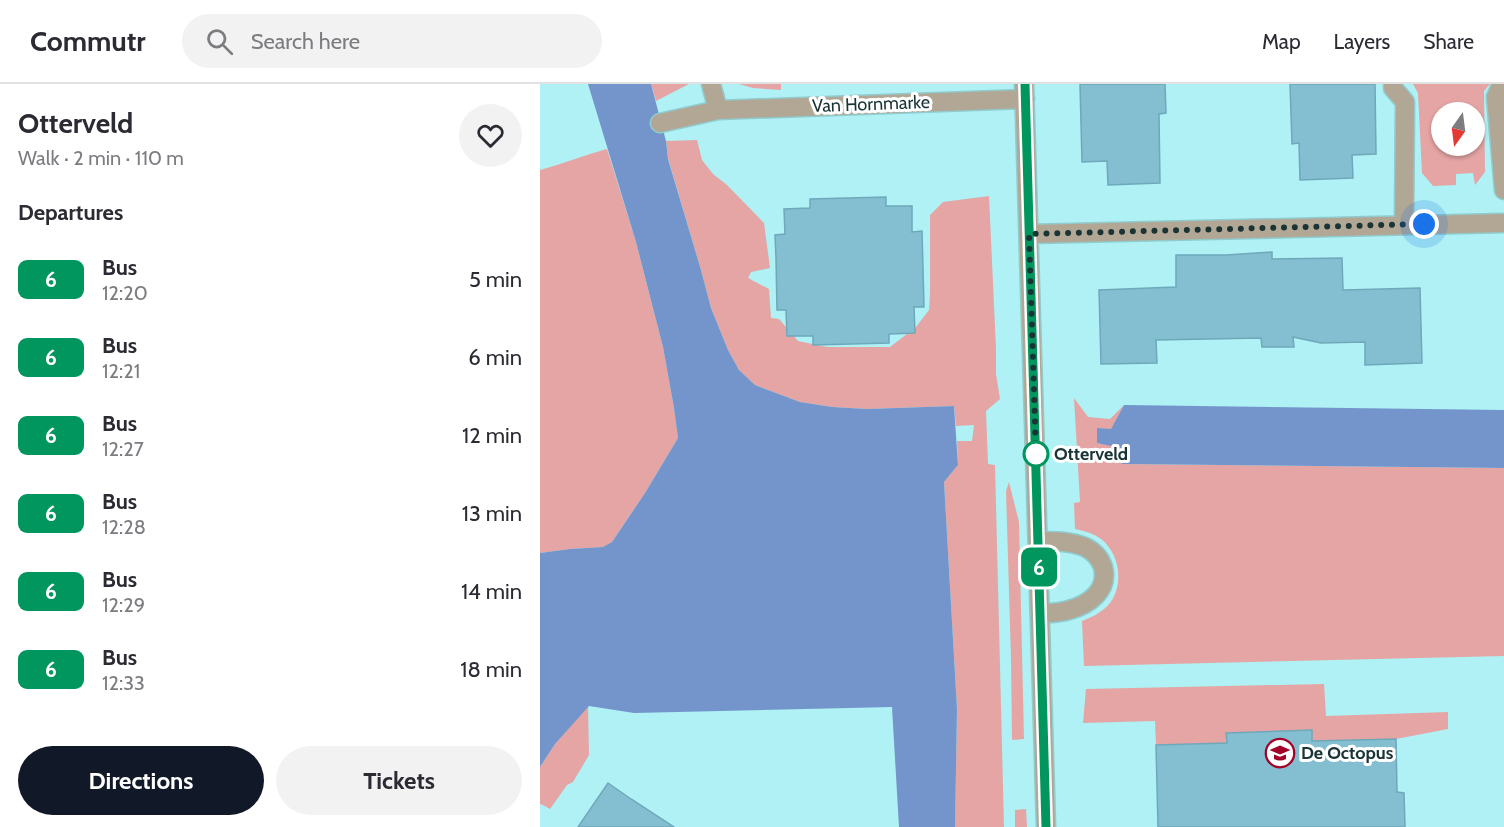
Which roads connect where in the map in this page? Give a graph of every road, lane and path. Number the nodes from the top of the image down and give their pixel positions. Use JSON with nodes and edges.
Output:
{"nodes":[{"id":1,"x":711,"y":84,"type":"edge"},
{"id":2,"x":1393,"y":84,"type":"edge"},
{"id":3,"x":1502,"y":84,"type":"edge"},
{"id":4,"x":1025,"y":92,"type":"edge"},
{"id":5,"x":718,"y":110,"type":"junction"},
{"id":6,"x":660,"y":123,"type":"dead end"},
{"id":7,"x":1504,"y":190,"type":"edge"},
{"id":8,"x":1504,"y":223,"type":"edge"},
{"id":9,"x":1404,"y":224,"type":"junction"},
{"id":10,"x":1029,"y":234,"type":"junction"},
{"id":11,"x":1038,"y":541,"type":"junction"},
{"id":12,"x":1040,"y":614,"type":"junction"},
{"id":13,"x":1046,"y":827,"type":"edge"}],
"edges":[{"from":1,"to":5,"type":"street"},
{"from":2,"to":9,"type":"street"},
{"from":3,"to":7,"type":"street"},
{"from":4,"to":5,"type":"street","name":"Van Hornmarke"},
{"from":4,"to":10,"type":"street"},
{"from":5,"to":6,"type":"street","name":"Van Hornmarke"},
{"from":8,"to":9,"type":"street"},
{"from":9,"to":10,"type":"street"},
{"from":10,"to":11,"type":"street"},
{"from":11,"to":12,"type":"street"},
{"from":11,"to":12,"type":"street"},
{"from":12,"to":13,"type":"street"}]}
